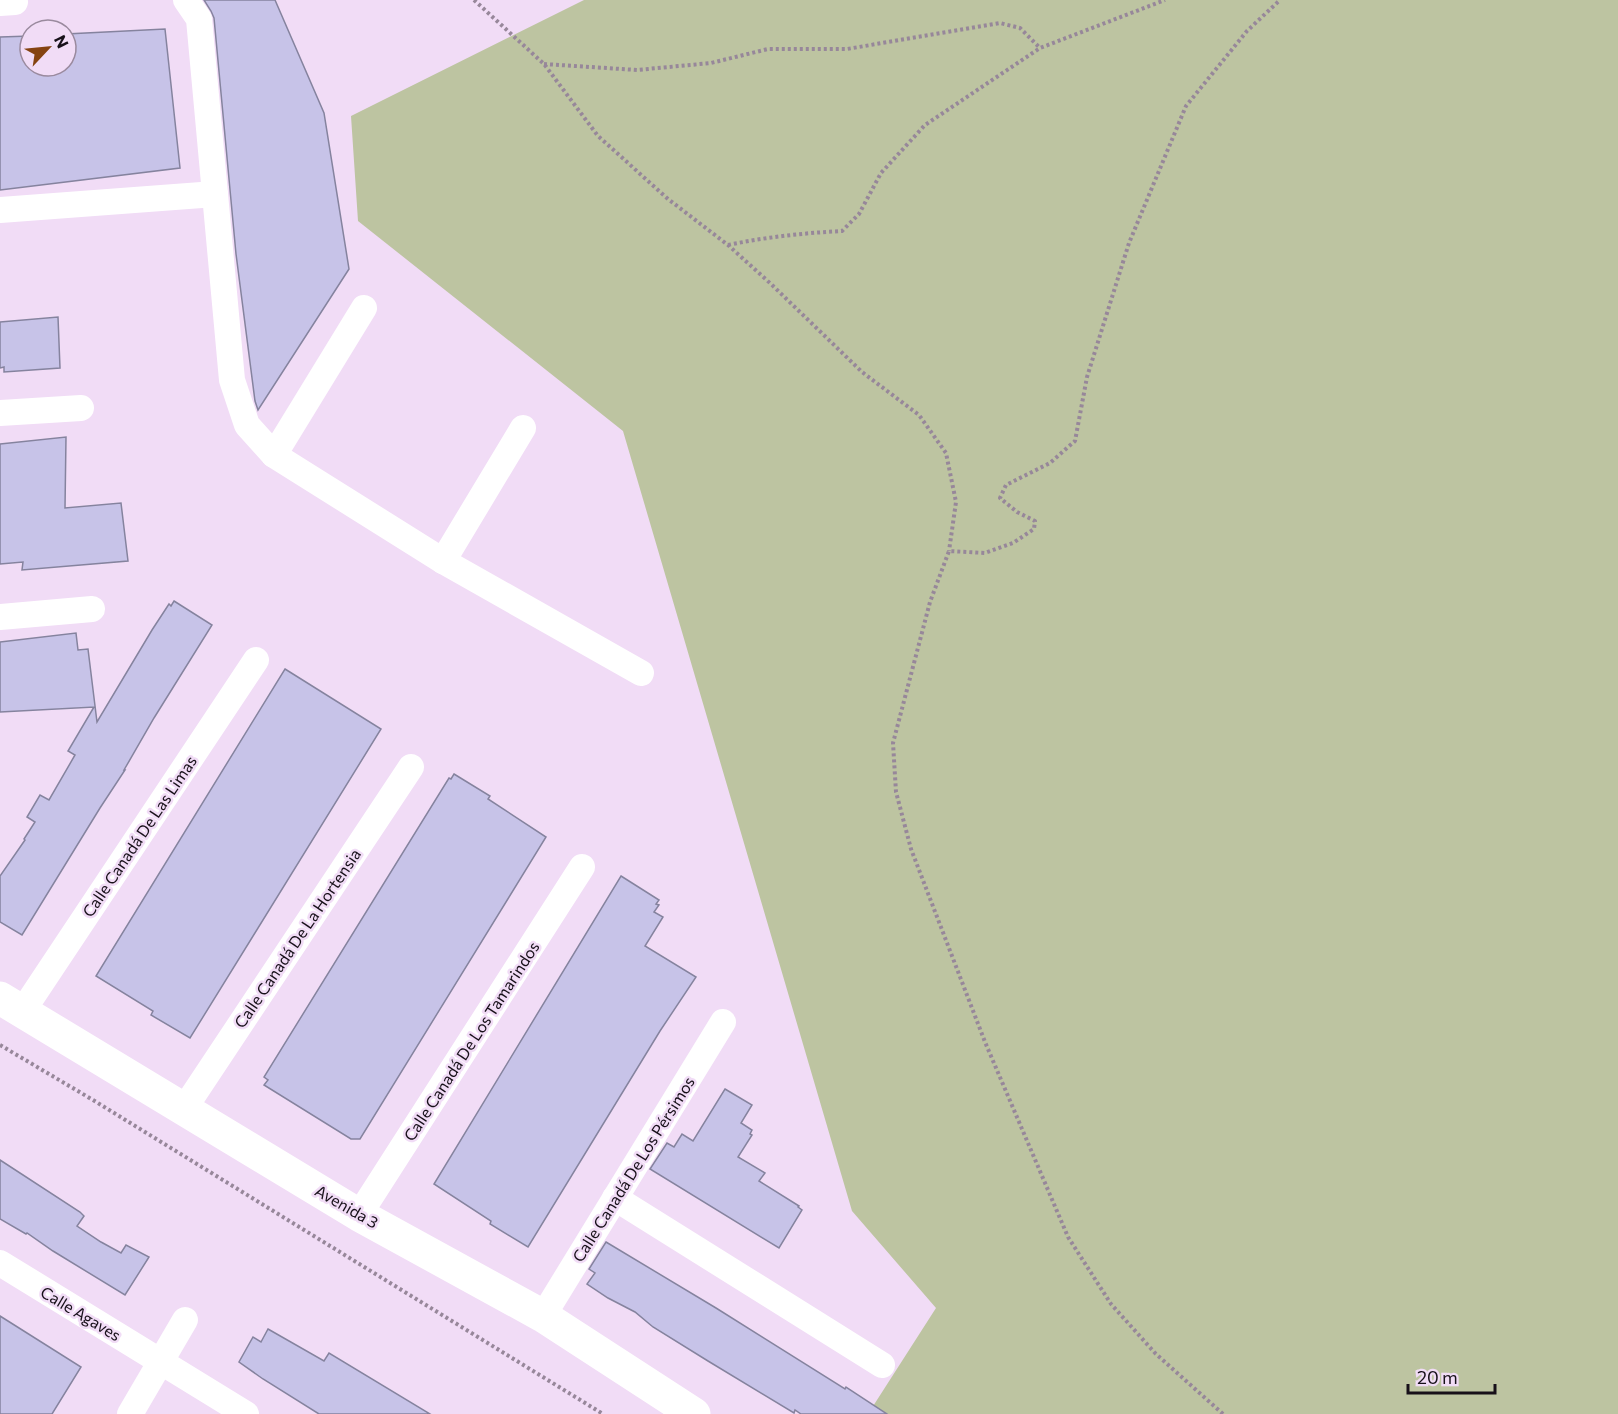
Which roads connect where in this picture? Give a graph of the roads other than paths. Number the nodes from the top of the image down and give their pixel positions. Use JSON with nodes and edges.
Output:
{"nodes":[{"id":1,"x":186,"y":0,"type":"edge"},
{"id":2,"x":215,"y":194,"type":"junction"},
{"id":3,"x":0,"y":210,"type":"edge"},
{"id":4,"x":364,"y":308,"type":"dead end"},
{"id":5,"x":81,"y":408,"type":"dead end"},
{"id":6,"x":0,"y":413,"type":"edge"},
{"id":7,"x":523,"y":428,"type":"dead end"},
{"id":8,"x":274,"y":455,"type":"junction"},
{"id":9,"x":443,"y":561,"type":"junction"},
{"id":10,"x":92,"y":609,"type":"dead end"},
{"id":11,"x":0,"y":617,"type":"edge"},
{"id":12,"x":256,"y":660,"type":"dead end"},
{"id":13,"x":641,"y":672,"type":"dead end"},
{"id":14,"x":411,"y":767,"type":"dead end"},
{"id":15,"x":582,"y":867,"type":"dead end"},
{"id":16,"x":11,"y":1005,"type":"edge"},
{"id":17,"x":723,"y":1022,"type":"dead end"},
{"id":18,"x":184,"y":1109,"type":"junction"},
{"id":19,"x":615,"y":1198,"type":"junction"},
{"id":20,"x":359,"y":1215,"type":"junction"},
{"id":21,"x":0,"y":1263,"type":"edge"},
{"id":22,"x":543,"y":1316,"type":"junction"},
{"id":23,"x":185,"y":1320,"type":"dead end"},
{"id":24,"x":162,"y":1362,"type":"junction"},
{"id":25,"x":882,"y":1365,"type":"dead end"},
{"id":26,"x":130,"y":1414,"type":"edge"},
{"id":27,"x":246,"y":1414,"type":"edge"},
{"id":28,"x":694,"y":1414,"type":"edge"}],
"edges":[{"from":1,"to":2,"type":"street"},
{"from":2,"to":3,"type":"street"},
{"from":2,"to":8,"type":"street"},
{"from":4,"to":8,"type":"street"},
{"from":5,"to":6,"type":"street"},
{"from":7,"to":9,"type":"street"},
{"from":8,"to":9,"type":"street"},
{"from":9,"to":13,"type":"street"},
{"from":10,"to":11,"type":"street"},
{"from":12,"to":16,"type":"street","name":"Calle Canadá De Las Limas"},
{"from":14,"to":18,"type":"street","name":"Calle Canadá De La Hortensia"},
{"from":15,"to":20,"type":"street","name":"Calle Canadá De Los Tamarindos"},
{"from":16,"to":18,"type":"street","name":"Avenida 3"},
{"from":17,"to":19,"type":"street","name":"Calle Canadá De Los Pérsimos"},
{"from":18,"to":20,"type":"street","name":"Avenida 3"},
{"from":19,"to":22,"type":"street","name":"Calle Canadá De Los Pérsimos"},
{"from":19,"to":25,"type":"street"},
{"from":20,"to":22,"type":"street","name":"Avenida 3"},
{"from":21,"to":24,"type":"street","name":"Calle Agaves"},
{"from":22,"to":28,"type":"street","name":"Avenida 3"},
{"from":23,"to":24,"type":"street"},
{"from":24,"to":26,"type":"street"},
{"from":24,"to":27,"type":"street","name":"Calle Agaves"}]}
